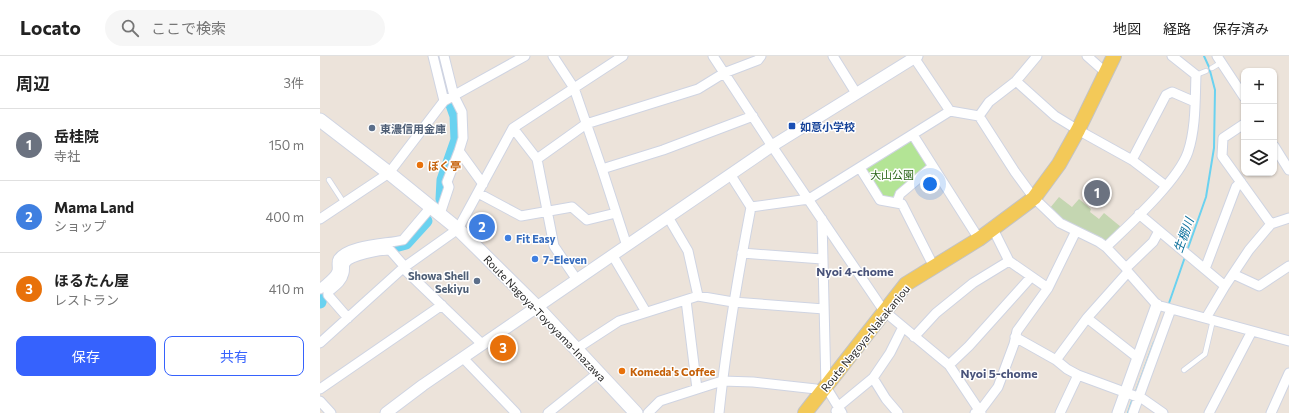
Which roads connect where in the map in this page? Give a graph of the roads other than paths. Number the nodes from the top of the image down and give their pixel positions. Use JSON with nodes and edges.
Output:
{"nodes":[{"id":1,"x":433,"y":56,"type":"edge"},
{"id":2,"x":444,"y":56,"type":"edge"},
{"id":3,"x":525,"y":56,"type":"edge"},
{"id":4,"x":553,"y":56,"type":"edge"},
{"id":5,"x":623,"y":56,"type":"edge"},
{"id":6,"x":713,"y":56,"type":"edge"},
{"id":7,"x":761,"y":56,"type":"edge"},
{"id":8,"x":834,"y":56,"type":"edge"},
{"id":9,"x":1037,"y":56,"type":"edge"},
{"id":10,"x":1087,"y":56,"type":"edge"},
{"id":11,"x":1114,"y":56,"type":"edge"},
{"id":12,"x":1172,"y":56,"type":"edge"},
{"id":13,"x":915,"y":57,"type":"edge"},
{"id":14,"x":1220,"y":59,"type":"edge"},
{"id":15,"x":1212,"y":68,"type":"dead end"},
{"id":16,"x":1206,"y":71,"type":"dead end"},
{"id":17,"x":1105,"y":72,"type":"junction"},
{"id":18,"x":724,"y":73,"type":"junction"},
{"id":19,"x":1196,"y":75,"type":"junction"},
{"id":20,"x":1016,"y":81,"type":"junction"},
{"id":21,"x":574,"y":88,"type":"junction"},
{"id":22,"x":1241,"y":92,"type":"edge"},
{"id":23,"x":856,"y":93,"type":"junction"},
{"id":24,"x":449,"y":99,"type":"junction"},
{"id":25,"x":1195,"y":102,"type":"junction"},
{"id":26,"x":950,"y":111,"type":"junction"},
{"id":27,"x":753,"y":116,"type":"junction"},
{"id":28,"x":979,"y":116,"type":"junction"},
{"id":29,"x":320,"y":120,"type":"edge"},
{"id":30,"x":586,"y":124,"type":"junction"},
{"id":31,"x":1241,"y":126,"type":"edge"},
{"id":32,"x":513,"y":128,"type":"junction"},
{"id":33,"x":1078,"y":130,"type":"junction"},
{"id":34,"x":913,"y":135,"type":"junction"},
{"id":35,"x":772,"y":146,"type":"junction"},
{"id":36,"x":459,"y":151,"type":"junction"},
{"id":37,"x":1277,"y":151,"type":"edge"},
{"id":38,"x":537,"y":159,"type":"junction"},
{"id":39,"x":1132,"y":160,"type":"junction"},
{"id":40,"x":932,"y":167,"type":"junction"},
{"id":41,"x":860,"y":168,"type":"junction"},
{"id":42,"x":602,"y":169,"type":"junction"},
{"id":43,"x":1289,"y":170,"type":"edge"},
{"id":44,"x":389,"y":173,"type":"junction"},
{"id":45,"x":730,"y":174,"type":"junction"},
{"id":46,"x":329,"y":180,"type":"dead end"},
{"id":47,"x":1241,"y":182,"type":"junction"},
{"id":48,"x":483,"y":184,"type":"junction"},
{"id":49,"x":1166,"y":186,"type":"junction"},
{"id":50,"x":478,"y":193,"type":"junction"},
{"id":51,"x":1034,"y":198,"type":"junction"},
{"id":52,"x":809,"y":199,"type":"junction"},
{"id":53,"x":897,"y":202,"type":"junction"},
{"id":54,"x":344,"y":203,"type":"junction"},
{"id":55,"x":751,"y":206,"type":"junction"},
{"id":56,"x":435,"y":210,"type":"junction"},
{"id":57,"x":548,"y":212,"type":"junction"},
{"id":58,"x":616,"y":213,"type":"junction"},
{"id":59,"x":1139,"y":214,"type":"junction"},
{"id":60,"x":321,"y":215,"type":"edge"},
{"id":61,"x":668,"y":217,"type":"junction"},
{"id":62,"x":822,"y":218,"type":"junction"},
{"id":63,"x":1289,"y":218,"type":"edge"},
{"id":64,"x":1271,"y":224,"type":"junction"},
{"id":65,"x":458,"y":229,"type":"junction"},
{"id":66,"x":993,"y":229,"type":"junction"},
{"id":67,"x":1076,"y":231,"type":"junction"},
{"id":68,"x":1159,"y":231,"type":"junction"},
{"id":69,"x":979,"y":240,"type":"junction"},
{"id":70,"x":627,"y":246,"type":"junction"},
{"id":71,"x":1106,"y":247,"type":"junction"},
{"id":72,"x":742,"y":254,"type":"junction"},
{"id":73,"x":613,"y":256,"type":"junction"},
{"id":74,"x":822,"y":259,"type":"junction"},
{"id":75,"x":1009,"y":261,"type":"junction"},
{"id":76,"x":1289,"y":266,"type":"edge"},
{"id":77,"x":404,"y":267,"type":"junction"},
{"id":78,"x":934,"y":267,"type":"junction"},
{"id":79,"x":1206,"y":269,"type":"junction"},
{"id":80,"x":1127,"y":270,"type":"junction"},
{"id":81,"x":1233,"y":274,"type":"junction"},
{"id":82,"x":1031,"y":277,"type":"junction"},
{"id":83,"x":576,"y":280,"type":"junction"},
{"id":84,"x":1225,"y":286,"type":"junction"},
{"id":85,"x":1048,"y":288,"type":"junction"},
{"id":86,"x":320,"y":289,"type":"edge"},
{"id":87,"x":698,"y":296,"type":"junction"},
{"id":88,"x":686,"y":300,"type":"junction"},
{"id":89,"x":733,"y":302,"type":"junction"},
{"id":90,"x":442,"y":305,"type":"junction"},
{"id":91,"x":537,"y":307,"type":"junction"},
{"id":92,"x":1165,"y":307,"type":"junction"},
{"id":93,"x":824,"y":309,"type":"junction"},
{"id":94,"x":884,"y":311,"type":"junction"},
{"id":95,"x":646,"y":312,"type":"junction"},
{"id":96,"x":348,"y":318,"type":"junction"},
{"id":97,"x":1087,"y":318,"type":"junction"},
{"id":98,"x":1210,"y":319,"type":"junction"},
{"id":99,"x":903,"y":327,"type":"junction"},
{"id":100,"x":1252,"y":331,"type":"junction"},
{"id":101,"x":914,"y":337,"type":"junction"},
{"id":102,"x":1015,"y":337,"type":"junction"},
{"id":103,"x":1289,"y":341,"type":"edge"},
{"id":104,"x":320,"y":343,"type":"edge"},
{"id":105,"x":482,"y":344,"type":"junction"},
{"id":106,"x":576,"y":349,"type":"junction"},
{"id":107,"x":463,"y":358,"type":"junction"},
{"id":108,"x":1138,"y":358,"type":"junction"},
{"id":109,"x":1056,"y":360,"type":"junction"},
{"id":110,"x":949,"y":365,"type":"junction"},
{"id":111,"x":1184,"y":370,"type":"dead end"},
{"id":112,"x":598,"y":373,"type":"junction"},
{"id":113,"x":1289,"y":373,"type":"edge"},
{"id":114,"x":1078,"y":375,"type":"junction"},
{"id":115,"x":873,"y":378,"type":"junction"},
{"id":116,"x":722,"y":381,"type":"junction"},
{"id":117,"x":320,"y":389,"type":"edge"},
{"id":118,"x":697,"y":389,"type":"junction"},
{"id":119,"x":824,"y":389,"type":"junction"},
{"id":120,"x":1133,"y":396,"type":"junction"},
{"id":121,"x":320,"y":400,"type":"edge"},
{"id":122,"x":839,"y":411,"type":"edge"},
{"id":123,"x":979,"y":412,"type":"edge"},
{"id":124,"x":331,"y":413,"type":"edge"},
{"id":125,"x":386,"y":413,"type":"edge"},
{"id":126,"x":516,"y":413,"type":"edge"},
{"id":127,"x":548,"y":413,"type":"edge"},
{"id":128,"x":636,"y":413,"type":"edge"},
{"id":129,"x":648,"y":413,"type":"edge"},
{"id":130,"x":719,"y":413,"type":"edge"},
{"id":131,"x":805,"y":413,"type":"edge"},
{"id":132,"x":898,"y":413,"type":"edge"},
{"id":133,"x":1060,"y":413,"type":"edge"},
{"id":134,"x":1118,"y":413,"type":"edge"},
{"id":135,"x":1133,"y":413,"type":"edge"},
{"id":136,"x":1163,"y":413,"type":"edge"},
{"id":137,"x":1209,"y":413,"type":"edge"},
{"id":138,"x":1271,"y":413,"type":"edge"}],
"edges":[{"from":1,"to":24,"type":"street"},
{"from":2,"to":24,"type":"street"},
{"from":3,"to":24,"type":"street"},
{"from":4,"to":21,"type":"street"},
{"from":5,"to":21,"type":"street"},
{"from":6,"to":18,"type":"street"},
{"from":7,"to":18,"type":"street"},
{"from":8,"to":23,"type":"street"},
{"from":9,"to":20,"type":"street"},
{"from":10,"to":17,"type":"street"},
{"from":11,"to":17,"type":"main road","name":"Route Nagoya-Nakakanjou"},
{"from":12,"to":19,"type":"street"},
{"from":13,"to":23,"type":"street"},
{"from":13,"to":26,"type":"street"},
{"from":14,"to":15,"type":"lane"},
{"from":14,"to":22,"type":"street"},
{"from":16,"to":19,"type":"lane"},
{"from":17,"to":33,"type":"main road","name":"Route Nagoya-Nakakanjou"},
{"from":18,"to":27,"type":"street"},
{"from":18,"to":30,"type":"street"},
{"from":19,"to":25,"type":"street"},
{"from":20,"to":28,"type":"street"},
{"from":20,"to":33,"type":"street"},
{"from":21,"to":30,"type":"street"},
{"from":21,"to":32,"type":"street"},
{"from":23,"to":35,"type":"street"},
{"from":24,"to":36,"type":"street"},
{"from":24,"to":44,"type":"street"},
{"from":25,"to":39,"type":"street"},
{"from":25,"to":49,"type":"street"},
{"from":26,"to":28,"type":"street"},
{"from":26,"to":34,"type":"street"},
{"from":27,"to":35,"type":"street"},
{"from":27,"to":42,"type":"street"},
{"from":28,"to":51,"type":"street"},
{"from":29,"to":44,"type":"main road","name":"Route Nagoya-Toyoyama-Inazawa"},
{"from":30,"to":38,"type":"street"},
{"from":30,"to":42,"type":"street"},
{"from":31,"to":47,"type":"street"},
{"from":32,"to":38,"type":"street"},
{"from":32,"to":48,"type":"street"},
{"from":33,"to":39,"type":"street"},
{"from":33,"to":51,"type":"main road","name":"Route Nagoya-Nakakanjou"},
{"from":34,"to":40,"type":"street"},
{"from":34,"to":41,"type":"street"},
{"from":35,"to":45,"type":"street"},
{"from":35,"to":52,"type":"street"},
{"from":36,"to":48,"type":"street"},
{"from":36,"to":56,"type":"street"},
{"from":37,"to":43,"type":"street"},
{"from":38,"to":57,"type":"street"},
{"from":39,"to":49,"type":"street"},
{"from":40,"to":53,"type":"street"},
{"from":40,"to":69,"type":"street"},
{"from":41,"to":52,"type":"street"},
{"from":41,"to":53,"type":"street"},
{"from":42,"to":58,"type":"street"},
{"from":44,"to":54,"type":"street"},
{"from":44,"to":56,"type":"main road","name":"Route Nagoya-Toyoyama-Inazawa"},
{"from":45,"to":55,"type":"street"},
{"from":45,"to":61,"type":"street"},
{"from":46,"to":54,"type":"lane"},
{"from":47,"to":64,"type":"street"},
{"from":47,"to":79,"type":"street"},
{"from":48,"to":50,"type":"street"},
{"from":49,"to":59,"type":"street"},
{"from":50,"to":57,"type":"street"},
{"from":50,"to":65,"type":"street"},
{"from":51,"to":66,"type":"main road","name":"Route Nagoya-Nakakanjou"},
{"from":51,"to":67,"type":"street"},
{"from":52,"to":55,"type":"street"},
{"from":52,"to":62,"type":"street"},
{"from":53,"to":78,"type":"street"},
{"from":54,"to":60,"type":"street"},
{"from":55,"to":72,"type":"street"},
{"from":56,"to":65,"type":"main road","name":"Route Nagoya-Toyoyama-Inazawa"},
{"from":56,"to":86,"type":"street"},
{"from":57,"to":58,"type":"street"},
{"from":57,"to":83,"type":"street"},
{"from":58,"to":70,"type":"street"},
{"from":59,"to":68,"type":"street"},
{"from":59,"to":71,"type":"street"},
{"from":61,"to":70,"type":"street"},
{"from":61,"to":87,"type":"street"},
{"from":62,"to":74,"type":"street"},
{"from":62,"to":94,"type":"street"},
{"from":63,"to":64,"type":"street"},
{"from":64,"to":81,"type":"street"},
{"from":65,"to":77,"type":"street"},
{"from":65,"to":91,"type":"main road","name":"Route Nagoya-Toyoyama-Inazawa"},
{"from":66,"to":69,"type":"main road","name":"Route Nagoya-Nakakanjou"},
{"from":66,"to":75,"type":"street"},
{"from":67,"to":71,"type":"street"},
{"from":67,"to":85,"type":"street"},
{"from":68,"to":79,"type":"street"},
{"from":68,"to":80,"type":"street"},
{"from":69,"to":78,"type":"main road","name":"Route Nagoya-Nakakanjou"},
{"from":70,"to":73,"type":"street"},
{"from":71,"to":80,"type":"street"},
{"from":72,"to":74,"type":"street"},
{"from":72,"to":89,"type":"street"},
{"from":73,"to":83,"type":"street"},
{"from":73,"to":95,"type":"street"},
{"from":74,"to":93,"type":"street"},
{"from":75,"to":82,"type":"street"},
{"from":75,"to":101,"type":"street"},
{"from":76,"to":81,"type":"street"},
{"from":77,"to":90,"type":"street"},
{"from":77,"to":96,"type":"street"},
{"from":77,"to":96,"type":"street"},
{"from":78,"to":94,"type":"main road","name":"Route Nagoya-Nakakanjou"},
{"from":79,"to":84,"type":"street"},
{"from":80,"to":92,"type":"street"},
{"from":80,"to":97,"type":"street"},
{"from":81,"to":84,"type":"street"},
{"from":82,"to":85,"type":"street"},
{"from":82,"to":110,"type":"street"},
{"from":83,"to":91,"type":"street"},
{"from":84,"to":98,"type":"street"},
{"from":85,"to":102,"type":"street"},
{"from":87,"to":88,"type":"street"},
{"from":87,"to":89,"type":"street"},
{"from":88,"to":95,"type":"street"},
{"from":88,"to":118,"type":"street"},
{"from":89,"to":93,"type":"street"},
{"from":89,"to":116,"type":"street"},
{"from":90,"to":105,"type":"street"},
{"from":90,"to":117,"type":"street"},
{"from":91,"to":105,"type":"street"},
{"from":91,"to":106,"type":"main road","name":"Route Nagoya-Toyoyama-Inazawa"},
{"from":92,"to":98,"type":"street"},
{"from":92,"to":108,"type":"street"},
{"from":92,"to":120,"type":"street"},
{"from":93,"to":119,"type":"street"},
{"from":94,"to":99,"type":"street"},
{"from":94,"to":119,"type":"main road","name":"Route Nagoya-Nakakanjou"},
{"from":95,"to":106,"type":"street"},
{"from":96,"to":104,"type":"street"},
{"from":97,"to":108,"type":"street"},
{"from":97,"to":109,"type":"street"},
{"from":98,"to":100,"type":"street"},
{"from":98,"to":111,"type":"lane"},
{"from":99,"to":101,"type":"street"},
{"from":99,"to":115,"type":"street"},
{"from":100,"to":103,"type":"street"},
{"from":100,"to":137,"type":"street"},
{"from":101,"to":110,"type":"street"},
{"from":102,"to":109,"type":"street"},
{"from":102,"to":123,"type":"street"},
{"from":105,"to":107,"type":"street"},
{"from":106,"to":112,"type":"main road","name":"Route Nagoya-Toyoyama-Inazawa"},
{"from":107,"to":125,"type":"street"},
{"from":107,"to":126,"type":"street"},
{"from":108,"to":120,"type":"street"},
{"from":109,"to":114,"type":"street"},
{"from":110,"to":123,"type":"street"},
{"from":112,"to":127,"type":"street"},
{"from":112,"to":128,"type":"main road","name":"Route Nagoya-Toyoyama-Inazawa"},
{"from":113,"to":138,"type":"street"},
{"from":114,"to":120,"type":"street"},
{"from":114,"to":133,"type":"street"},
{"from":115,"to":122,"type":"street"},
{"from":115,"to":132,"type":"street"},
{"from":116,"to":118,"type":"street"},
{"from":116,"to":119,"type":"street"},
{"from":116,"to":130,"type":"street"},
{"from":118,"to":129,"type":"street"},
{"from":119,"to":122,"type":"street"},
{"from":119,"to":131,"type":"main road","name":"Route Nagoya-Nakakanjou"},
{"from":120,"to":134,"type":"street"},
{"from":120,"to":135,"type":"street"},
{"from":120,"to":136,"type":"street"},
{"from":121,"to":124,"type":"street"}]}
